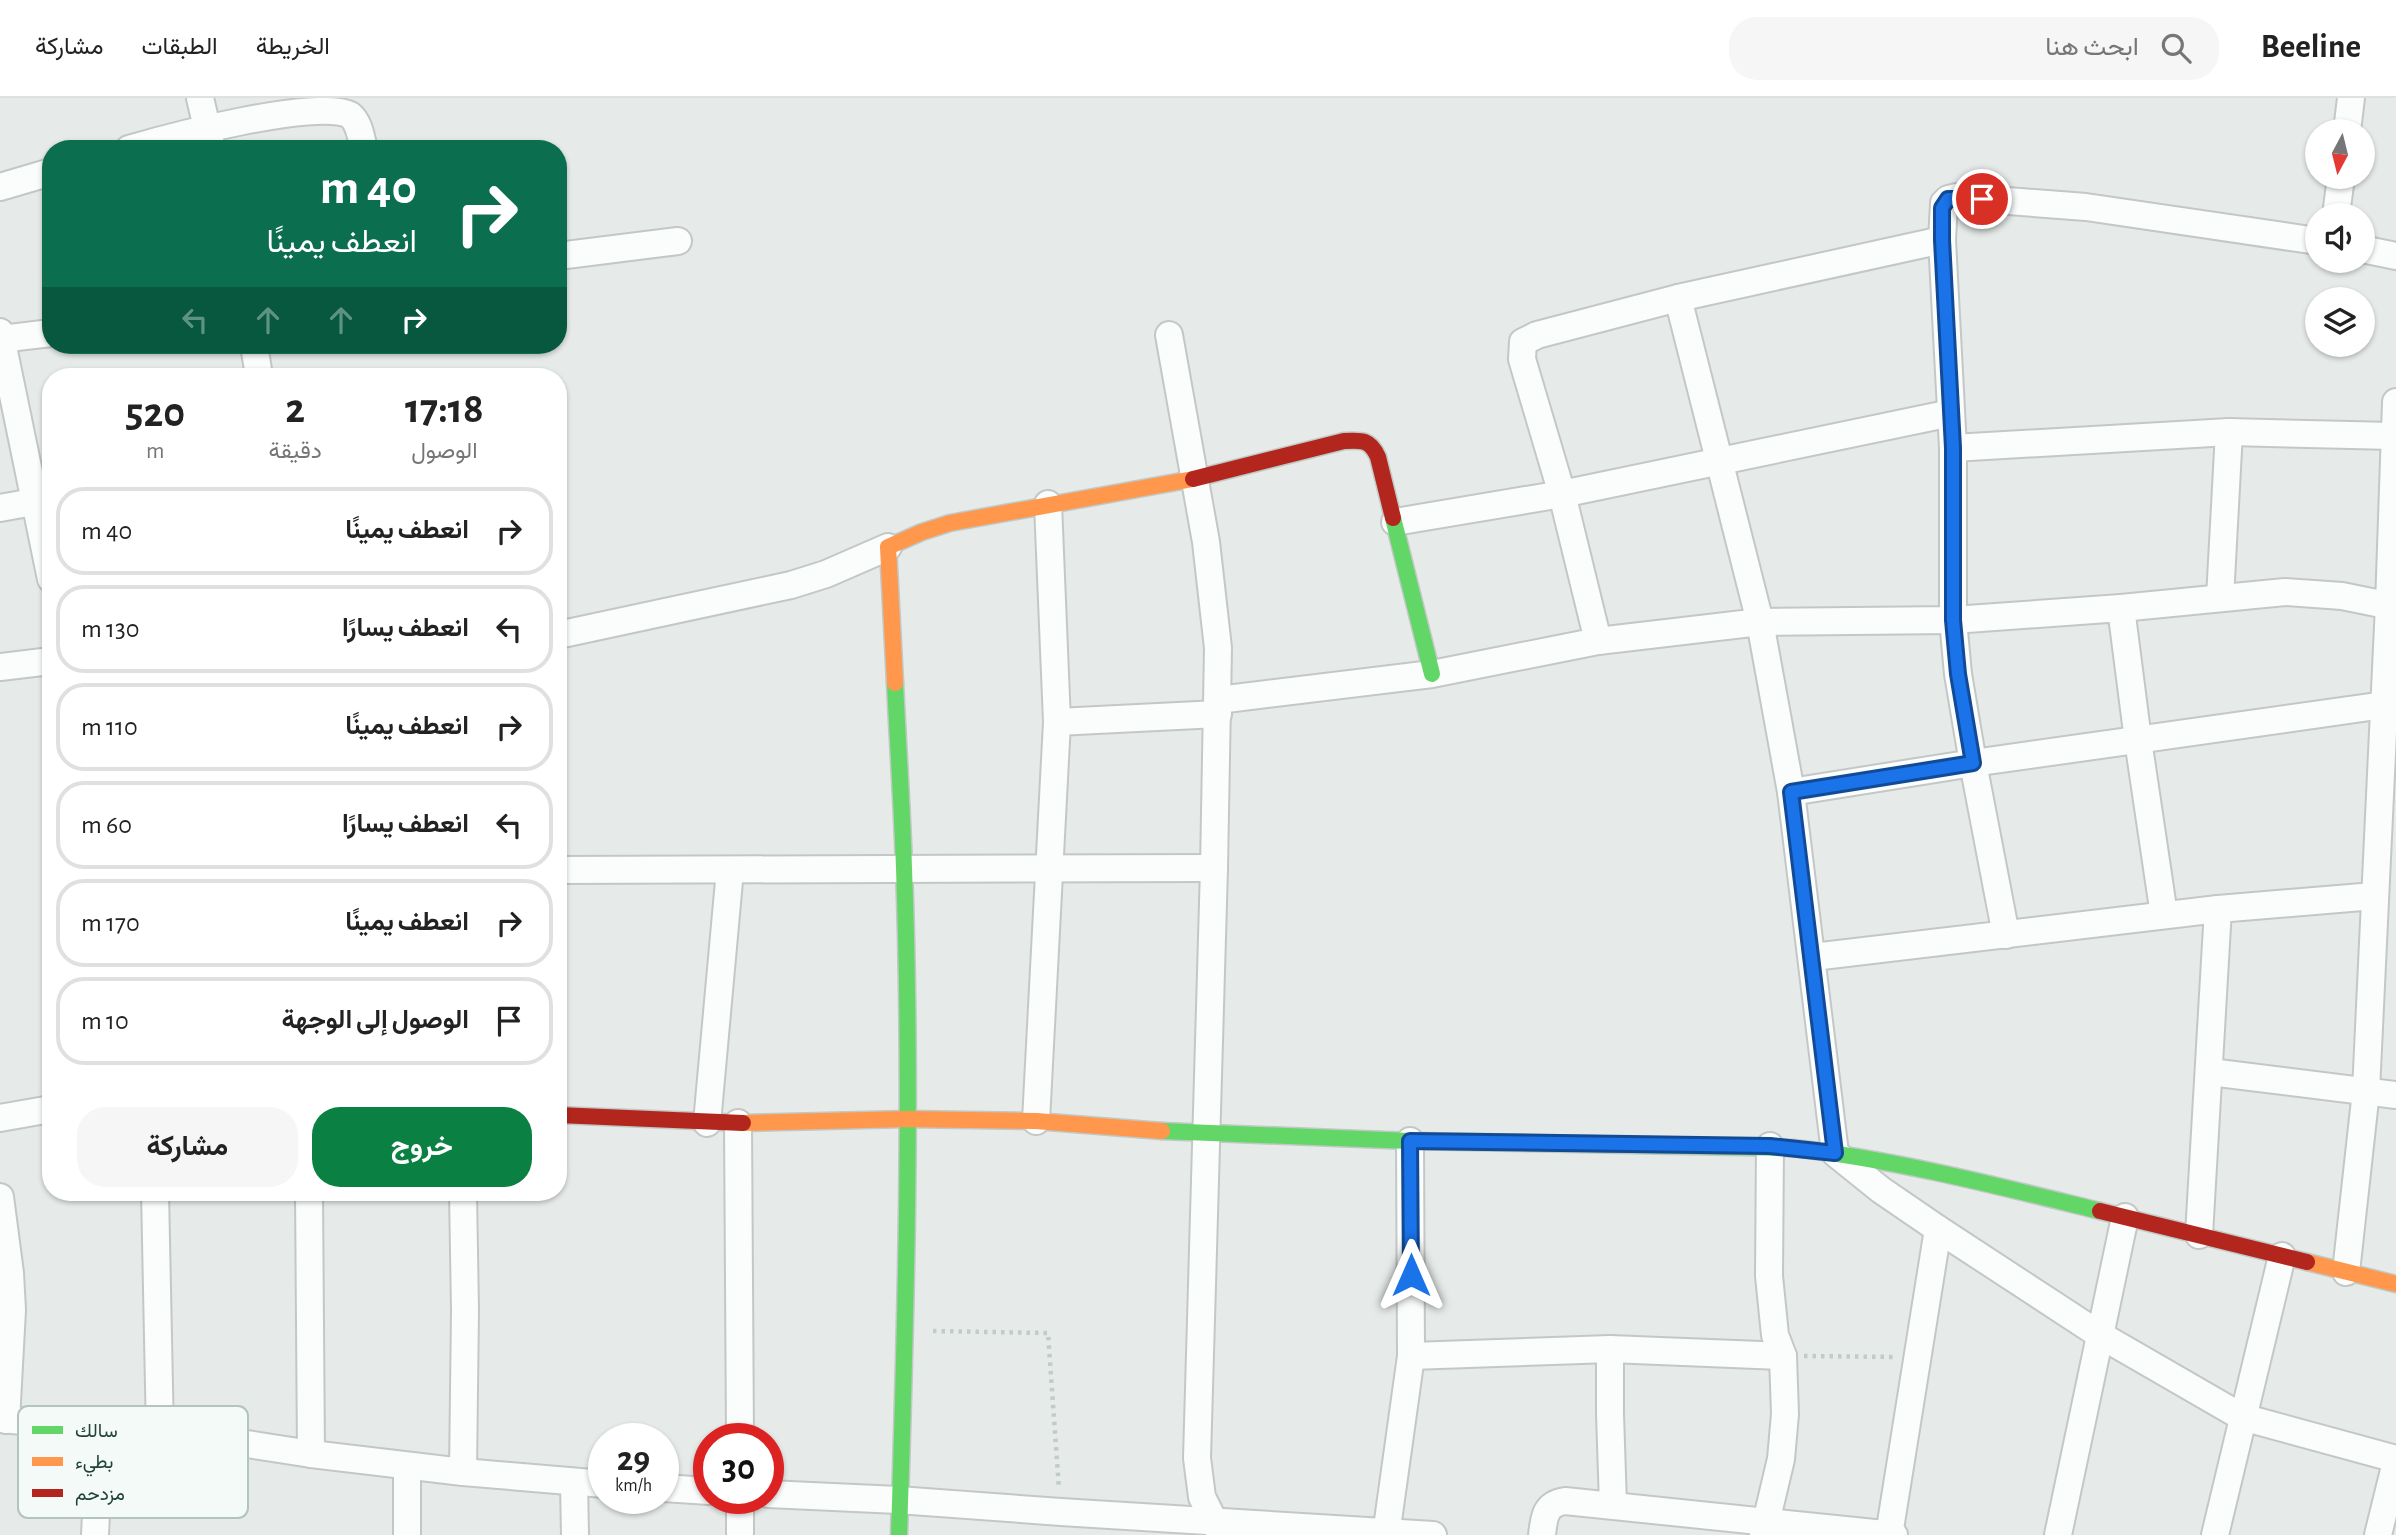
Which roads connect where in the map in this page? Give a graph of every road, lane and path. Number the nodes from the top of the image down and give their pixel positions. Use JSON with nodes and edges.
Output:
{"nodes":[{"id":1,"x":200,"y":98,"type":"edge"},
{"id":2,"x":2351,"y":98,"type":"edge"},
{"id":3,"x":2348,"y":119,"type":"edge"},
{"id":4,"x":210,"y":137,"type":"edge"},
{"id":5,"x":190,"y":140,"type":"edge"},
{"id":6,"x":361,"y":140,"type":"edge"},
{"id":7,"x":42,"y":175,"type":"edge"},
{"id":8,"x":0,"y":187,"type":"edge"},
{"id":9,"x":2305,"y":239,"type":"edge"},
{"id":10,"x":1942,"y":240,"type":"junction"},
{"id":11,"x":678,"y":241,"type":"dead end"},
{"id":12,"x":2375,"y":252,"type":"edge"},
{"id":13,"x":567,"y":255,"type":"edge"},
{"id":14,"x":2396,"y":256,"type":"edge"},
{"id":15,"x":1678,"y":299,"type":"junction"},
{"id":16,"x":42,"y":333,"type":"edge"},
{"id":17,"x":1169,"y":335,"type":"dead end"},
{"id":18,"x":0,"y":337,"type":"edge"},
{"id":19,"x":2396,"y":402,"type":"edge"},
{"id":20,"x":1951,"y":412,"type":"junction"},
{"id":21,"x":2229,"y":432,"type":"junction"},
{"id":22,"x":2393,"y":436,"type":"junction"},
{"id":23,"x":1953,"y":448,"type":"junction"},
{"id":24,"x":1718,"y":461,"type":"junction"},
{"id":25,"x":1196,"y":479,"type":"junction"},
{"id":26,"x":1562,"y":494,"type":"junction"},
{"id":27,"x":42,"y":500,"type":"edge"},
{"id":28,"x":1048,"y":504,"type":"junction"},
{"id":29,"x":0,"y":508,"type":"edge"},
{"id":30,"x":1395,"y":522,"type":"junction"},
{"id":31,"x":888,"y":547,"type":"junction"},
{"id":32,"x":2220,"y":598,"type":"junction"},
{"id":33,"x":2393,"y":606,"type":"edge"},
{"id":34,"x":2121,"y":608,"type":"junction"},
{"id":35,"x":1953,"y":620,"type":"junction"},
{"id":36,"x":1760,"y":622,"type":"junction"},
{"id":37,"x":567,"y":633,"type":"edge"},
{"id":38,"x":1598,"y":641,"type":"junction"},
{"id":39,"x":42,"y":662,"type":"edge"},
{"id":40,"x":0,"y":667,"type":"edge"},
{"id":41,"x":1432,"y":674,"type":"junction"},
{"id":42,"x":2384,"y":705,"type":"junction"},
{"id":43,"x":1218,"y":707,"type":"junction"},
{"id":44,"x":1057,"y":722,"type":"junction"},
{"id":45,"x":2137,"y":740,"type":"junction"},
{"id":46,"x":1973,"y":763,"type":"junction"},
{"id":47,"x":2388,"y":772,"type":"edge"},
{"id":48,"x":1791,"y":792,"type":"junction"},
{"id":49,"x":1049,"y":867,"type":"junction"},
{"id":50,"x":1214,"y":868,"type":"junction"},
{"id":51,"x":567,"y":870,"type":"edge"},
{"id":52,"x":730,"y":870,"type":"junction"},
{"id":53,"x":904,"y":870,"type":"junction"},
{"id":54,"x":2374,"y":896,"type":"junction"},
{"id":55,"x":2218,"y":909,"type":"junction"},
{"id":56,"x":2164,"y":915,"type":"junction"},
{"id":57,"x":2006,"y":934,"type":"junction"},
{"id":58,"x":2384,"y":939,"type":"edge"},
{"id":59,"x":1813,"y":957,"type":"junction"},
{"id":60,"x":2210,"y":1072,"type":"junction"},
{"id":61,"x":2366,"y":1091,"type":"junction"},
{"id":62,"x":2396,"y":1095,"type":"edge"},
{"id":63,"x":42,"y":1111,"type":"edge"},
{"id":64,"x":567,"y":1115,"type":"edge"},
{"id":65,"x":0,"y":1118,"type":"edge"},
{"id":66,"x":906,"y":1119,"type":"junction"},
{"id":67,"x":1037,"y":1121,"type":"junction"},
{"id":68,"x":707,"y":1123,"type":"junction"},
{"id":69,"x":738,"y":1124,"type":"junction"},
{"id":70,"x":1206,"y":1134,"type":"junction"},
{"id":71,"x":1410,"y":1141,"type":"junction"},
{"id":72,"x":1770,"y":1146,"type":"junction"},
{"id":73,"x":1835,"y":1153,"type":"junction"},
{"id":74,"x":0,"y":1197,"type":"edge"},
{"id":75,"x":155,"y":1201,"type":"edge"},
{"id":76,"x":309,"y":1201,"type":"edge"},
{"id":77,"x":463,"y":1201,"type":"edge"},
{"id":78,"x":2125,"y":1217,"type":"junction"},
{"id":79,"x":1938,"y":1229,"type":"junction"},
{"id":80,"x":2199,"y":1235,"type":"junction"},
{"id":81,"x":2282,"y":1256,"type":"junction"},
{"id":82,"x":2346,"y":1272,"type":"junction"},
{"id":83,"x":2396,"y":1284,"type":"edge"},
{"id":84,"x":905,"y":1331,"type":"junction"},
{"id":85,"x":2100,"y":1335,"type":"junction"},
{"id":86,"x":1610,"y":1349,"type":"junction"},
{"id":87,"x":1411,"y":1356,"type":"junction"},
{"id":88,"x":1783,"y":1356,"type":"junction"},
{"id":89,"x":1919,"y":1357,"type":"junction"},
{"id":90,"x":159,"y":1406,"type":"edge"},
{"id":91,"x":2242,"y":1417,"type":"junction"},
{"id":92,"x":3,"y":1419,"type":"edge"},
{"id":93,"x":740,"y":1423,"type":"edge"},
{"id":94,"x":248,"y":1444,"type":"edge"},
{"id":95,"x":311,"y":1454,"type":"junction"},
{"id":96,"x":2396,"y":1461,"type":"edge"},
{"id":97,"x":407,"y":1466,"type":"junction"},
{"id":98,"x":463,"y":1472,"type":"junction"},
{"id":99,"x":574,"y":1482,"type":"junction"},
{"id":100,"x":588,"y":1483,"type":"edge"},
{"id":101,"x":784,"y":1495,"type":"edge"},
{"id":102,"x":898,"y":1500,"type":"junction"},
{"id":103,"x":1613,"y":1505,"type":"junction"},
{"id":104,"x":740,"y":1514,"type":"edge"},
{"id":105,"x":1061,"y":1524,"type":"edge"},
{"id":106,"x":1764,"y":1527,"type":"edge"},
{"id":107,"x":1218,"y":1529,"type":"edge"},
{"id":108,"x":1386,"y":1533,"type":"edge"},
{"id":109,"x":407,"y":1535,"type":"edge"},
{"id":110,"x":575,"y":1535,"type":"edge"},
{"id":111,"x":740,"y":1535,"type":"edge"},
{"id":112,"x":898,"y":1535,"type":"edge"},
{"id":113,"x":1433,"y":1535,"type":"edge"},
{"id":114,"x":1542,"y":1535,"type":"edge"},
{"id":115,"x":1891,"y":1535,"type":"edge"},
{"id":116,"x":2058,"y":1535,"type":"edge"},
{"id":117,"x":2216,"y":1535,"type":"edge"},
{"id":118,"x":2378,"y":1535,"type":"edge"}],
"edges":[{"from":1,"to":4,"type":"street"},
{"from":2,"to":3,"type":"street"},
{"from":4,"to":5,"type":"street"},
{"from":4,"to":6,"type":"street"},
{"from":7,"to":8,"type":"street"},
{"from":9,"to":10,"type":"street"},
{"from":10,"to":15,"type":"street"},
{"from":10,"to":20,"type":"street"},
{"from":11,"to":13,"type":"street"},
{"from":12,"to":14,"type":"street"},
{"from":15,"to":24,"type":"street"},
{"from":15,"to":26,"type":"street"},
{"from":16,"to":18,"type":"street"},
{"from":17,"to":25,"type":"street"},
{"from":18,"to":27,"type":"street"},
{"from":19,"to":22,"type":"street"},
{"from":20,"to":23,"type":"street"},
{"from":20,"to":24,"type":"street"},
{"from":21,"to":22,"type":"street"},
{"from":21,"to":23,"type":"street"},
{"from":21,"to":32,"type":"street"},
{"from":22,"to":33,"type":"street"},
{"from":23,"to":35,"type":"street"},
{"from":24,"to":26,"type":"street"},
{"from":24,"to":36,"type":"street"},
{"from":25,"to":28,"type":"street"},
{"from":25,"to":30,"type":"street"},
{"from":25,"to":43,"type":"street"},
{"from":26,"to":30,"type":"street"},
{"from":26,"to":38,"type":"street"},
{"from":27,"to":29,"type":"street"},
{"from":28,"to":31,"type":"street"},
{"from":28,"to":44,"type":"street"},
{"from":30,"to":41,"type":"street"},
{"from":31,"to":37,"type":"street"},
{"from":31,"to":53,"type":"street"},
{"from":32,"to":33,"type":"street"},
{"from":32,"to":34,"type":"street"},
{"from":33,"to":42,"type":"street"},
{"from":34,"to":35,"type":"street"},
{"from":34,"to":45,"type":"street"},
{"from":35,"to":36,"type":"street"},
{"from":35,"to":46,"type":"street"},
{"from":36,"to":38,"type":"street"},
{"from":36,"to":48,"type":"street"},
{"from":38,"to":41,"type":"street"},
{"from":39,"to":40,"type":"street"},
{"from":41,"to":43,"type":"street"},
{"from":42,"to":45,"type":"street"},
{"from":42,"to":47,"type":"street"},
{"from":43,"to":44,"type":"street"},
{"from":43,"to":50,"type":"street"},
{"from":44,"to":49,"type":"street"},
{"from":45,"to":46,"type":"street"},
{"from":45,"to":56,"type":"street"},
{"from":46,"to":48,"type":"street"},
{"from":46,"to":57,"type":"street"},
{"from":47,"to":54,"type":"street"},
{"from":48,"to":59,"type":"street"},
{"from":49,"to":50,"type":"street"},
{"from":49,"to":53,"type":"street"},
{"from":49,"to":67,"type":"street"},
{"from":50,"to":70,"type":"street"},
{"from":51,"to":52,"type":"street"},
{"from":52,"to":53,"type":"street"},
{"from":52,"to":68,"type":"street"},
{"from":53,"to":66,"type":"street"},
{"from":54,"to":55,"type":"street"},
{"from":54,"to":58,"type":"street"},
{"from":55,"to":56,"type":"street"},
{"from":55,"to":60,"type":"street"},
{"from":56,"to":57,"type":"street"},
{"from":57,"to":59,"type":"street"},
{"from":58,"to":61,"type":"street"},
{"from":59,"to":73,"type":"street"},
{"from":60,"to":61,"type":"street"},
{"from":60,"to":80,"type":"street"},
{"from":61,"to":62,"type":"street"},
{"from":61,"to":82,"type":"street"},
{"from":63,"to":65,"type":"street"},
{"from":64,"to":68,"type":"street"},
{"from":66,"to":67,"type":"street"},
{"from":66,"to":69,"type":"street"},
{"from":66,"to":84,"type":"street"},
{"from":67,"to":70,"type":"street"},
{"from":68,"to":69,"type":"street"},
{"from":69,"to":93,"type":"street"},
{"from":70,"to":71,"type":"street"},
{"from":70,"to":107,"type":"street"},
{"from":71,"to":72,"type":"street"},
{"from":71,"to":87,"type":"street"},
{"from":72,"to":73,"type":"street"},
{"from":72,"to":88,"type":"street"},
{"from":73,"to":78,"type":"street"},
{"from":73,"to":79,"type":"street"},
{"from":74,"to":92,"type":"street"},
{"from":75,"to":90,"type":"street"},
{"from":76,"to":95,"type":"street"},
{"from":77,"to":98,"type":"street"},
{"from":78,"to":80,"type":"street"},
{"from":78,"to":85,"type":"street"},
{"from":79,"to":85,"type":"street"},
{"from":79,"to":89,"type":"street"},
{"from":80,"to":81,"type":"street"},
{"from":81,"to":82,"type":"street"},
{"from":81,"to":91,"type":"street"},
{"from":82,"to":83,"type":"street"},
{"from":84,"to":102,"type":"street"},
{"from":84,"to":105,"type":"path"},
{"from":85,"to":91,"type":"street"},
{"from":85,"to":116,"type":"street"},
{"from":86,"to":87,"type":"street"},
{"from":86,"to":88,"type":"street"},
{"from":86,"to":103,"type":"street"},
{"from":87,"to":108,"type":"street"},
{"from":88,"to":89,"type":"path"},
{"from":88,"to":106,"type":"street"},
{"from":89,"to":115,"type":"street"},
{"from":91,"to":96,"type":"street"},
{"from":91,"to":117,"type":"street"},
{"from":94,"to":95,"type":"street"},
{"from":95,"to":97,"type":"street"},
{"from":96,"to":118,"type":"street"},
{"from":97,"to":98,"type":"street"},
{"from":97,"to":109,"type":"street"},
{"from":98,"to":99,"type":"street"},
{"from":99,"to":100,"type":"street"},
{"from":99,"to":110,"type":"street"},
{"from":101,"to":102,"type":"street"},
{"from":102,"to":105,"type":"street"},
{"from":102,"to":112,"type":"street"},
{"from":103,"to":106,"type":"street"},
{"from":103,"to":114,"type":"street"},
{"from":104,"to":111,"type":"street"},
{"from":105,"to":107,"type":"street"},
{"from":106,"to":115,"type":"street"},
{"from":107,"to":108,"type":"street"},
{"from":108,"to":113,"type":"street"}]}
